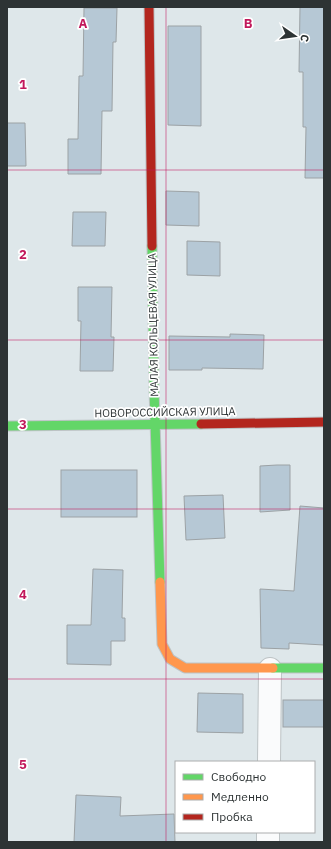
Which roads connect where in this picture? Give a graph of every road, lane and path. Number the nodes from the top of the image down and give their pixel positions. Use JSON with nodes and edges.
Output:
{"nodes":[{"id":1,"x":148,"y":7,"type":"edge"},
{"id":2,"x":324,"y":422,"type":"edge"},
{"id":3,"x":156,"y":424,"type":"junction"},
{"id":4,"x":7,"y":426,"type":"edge"},
{"id":5,"x":324,"y":668,"type":"edge"},
{"id":6,"x":270,"y":670,"type":"junction"},
{"id":7,"x":269,"y":761,"type":"edge"}],
"edges":[{"from":1,"to":3,"type":"street","name":"МАЛАЯ КОЛЬЦЕВАЯ УЛИЦА"},
{"from":2,"to":3,"type":"street","name":"НОВОРОССИЙСКАЯ УЛИЦА"},
{"from":3,"to":4,"type":"street","name":"НОВОРОССИЙСКАЯ УЛИЦА"},
{"from":3,"to":6,"type":"street","name":"МАЛАЯ КОЛЬЦЕВАЯ УЛИЦА"},
{"from":5,"to":6,"type":"street","name":"МАЛАЯ КОЛЬЦЕВАЯ УЛИЦА"},
{"from":6,"to":7,"type":"street"}]}
